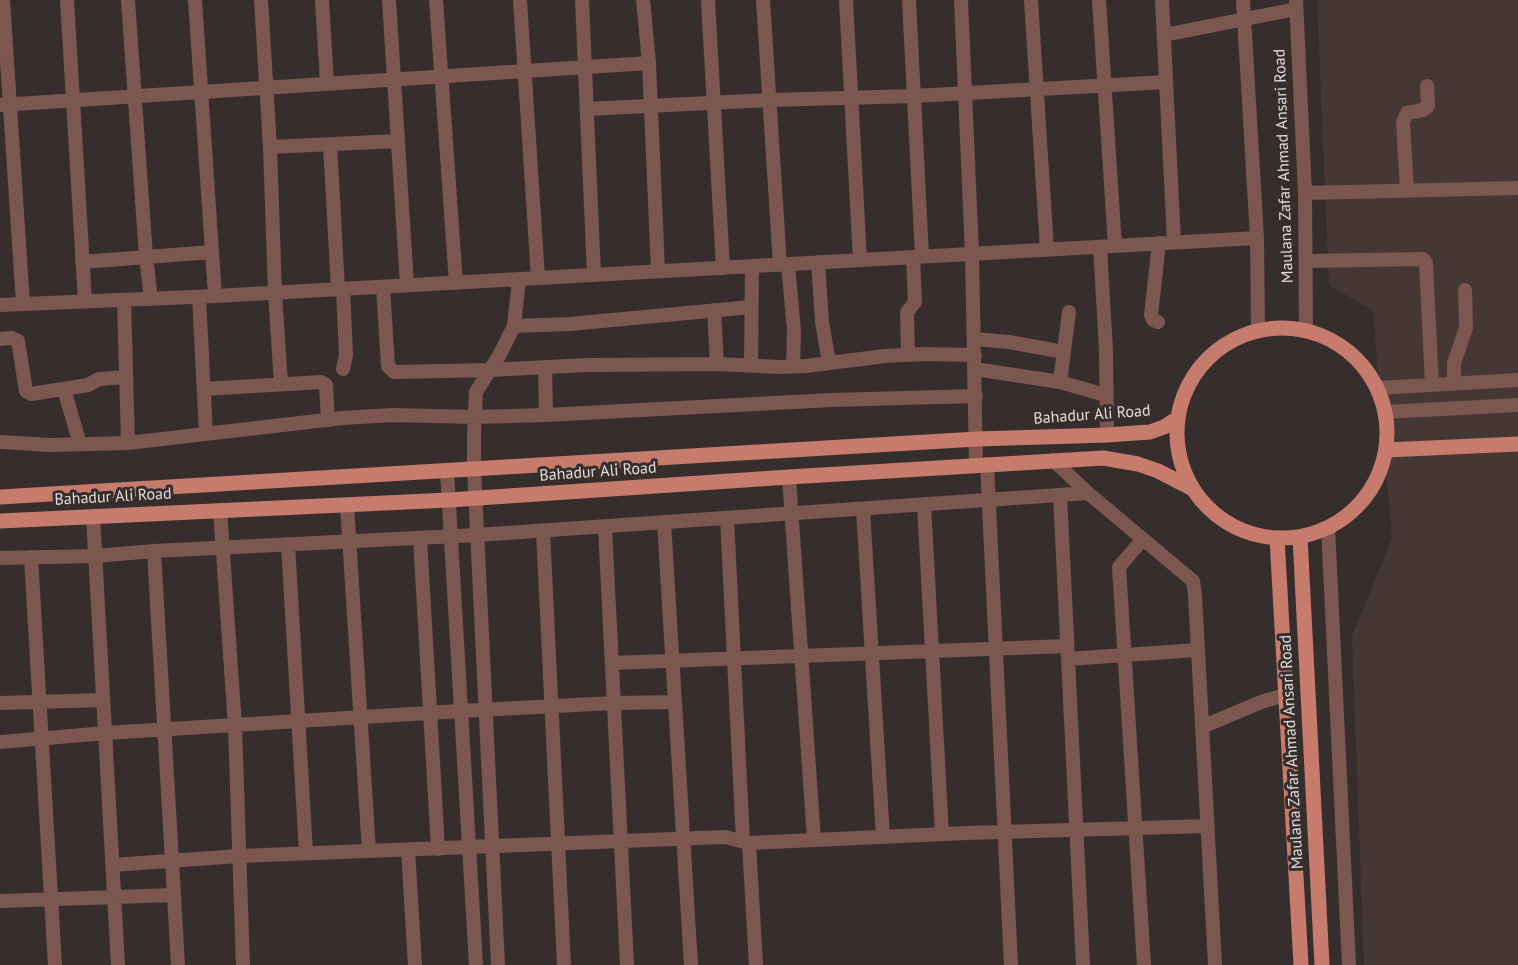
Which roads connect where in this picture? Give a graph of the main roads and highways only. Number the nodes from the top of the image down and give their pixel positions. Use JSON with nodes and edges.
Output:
{"nodes":[{"id":1,"x":1178,"y":418,"type":"junction"},
{"id":2,"x":1518,"y":444,"type":"edge"},
{"id":3,"x":1386,"y":450,"type":"junction"},
{"id":4,"x":1192,"y":489,"type":"junction"},
{"id":5,"x":0,"y":497,"type":"edge"},
{"id":6,"x":0,"y":520,"type":"edge"},
{"id":7,"x":1300,"y":537,"type":"junction"},
{"id":8,"x":1277,"y":538,"type":"junction"},
{"id":9,"x":1301,"y":965,"type":"edge"},
{"id":10,"x":1322,"y":965,"type":"edge"}],
"edges":[{"from":1,"to":3,"type":"main road"},
{"from":1,"to":4,"type":"main road"},
{"from":1,"to":5,"type":"main road","name":"Bahadur Ali Road"},
{"from":2,"to":3,"type":"main road"},
{"from":3,"to":7,"type":"main road"},
{"from":4,"to":6,"type":"main road","name":"Bahadur Ali Road"},
{"from":4,"to":8,"type":"main road"},
{"from":7,"to":8,"type":"main road"},
{"from":7,"to":10,"type":"main road","name":"Maulana Zafar Ahmad Ansari Road"},
{"from":8,"to":9,"type":"main road","name":"Maulana Zafar Ahmad Ansari Road"}]}
